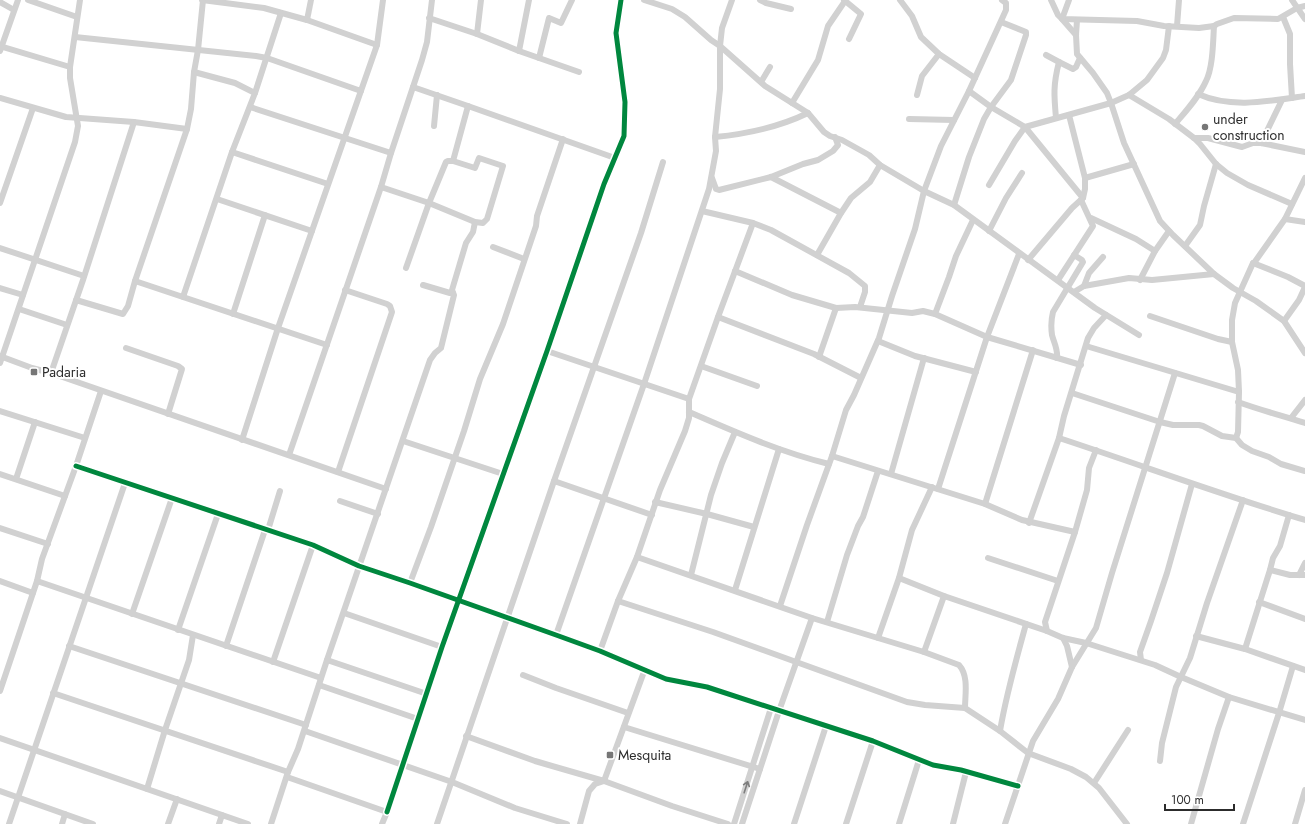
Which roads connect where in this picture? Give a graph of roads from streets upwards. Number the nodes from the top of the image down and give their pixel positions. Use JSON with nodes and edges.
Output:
{"nodes":[{"id":1,"x":18,"y":0,"type":"edge"},
{"id":2,"x":28,"y":0,"type":"edge"},
{"id":3,"x":80,"y":0,"type":"edge"},
{"id":4,"x":202,"y":0,"type":"edge"},
{"id":5,"x":266,"y":0,"type":"edge"},
{"id":6,"x":311,"y":0,"type":"edge"},
{"id":7,"x":383,"y":0,"type":"edge"},
{"id":8,"x":432,"y":0,"type":"edge"},
{"id":9,"x":481,"y":0,"type":"edge"},
{"id":10,"x":529,"y":0,"type":"edge"},
{"id":11,"x":572,"y":0,"type":"edge"},
{"id":12,"x":621,"y":0,"type":"edge"},
{"id":13,"x":644,"y":0,"type":"edge"},
{"id":14,"x":732,"y":0,"type":"edge"},
{"id":15,"x":760,"y":0,"type":"edge"},
{"id":16,"x":900,"y":0,"type":"edge"},
{"id":17,"x":1002,"y":0,"type":"edge"},
{"id":18,"x":1051,"y":0,"type":"edge"},
{"id":19,"x":1069,"y":0,"type":"edge"},
{"id":20,"x":1179,"y":0,"type":"edge"},
{"id":21,"x":1292,"y":0,"type":"edge"},
{"id":22,"x":845,"y":1,"type":"edge"},
{"id":23,"x":0,"y":2,"type":"edge"},
{"id":24,"x":1305,"y":6,"type":"edge"},
{"id":25,"x":264,"y":8,"type":"junction"},
{"id":26,"x":1297,"y":8,"type":"junction"},
{"id":27,"x":791,"y":9,"type":"dead end"},
{"id":28,"x":14,"y":10,"type":"junction"},
{"id":29,"x":281,"y":13,"type":"junction"},
{"id":30,"x":77,"y":17,"type":"junction"},
{"id":31,"x":1283,"y":17,"type":"junction"},
{"id":32,"x":429,"y":18,"type":"junction"},
{"id":33,"x":1062,"y":19,"type":"junction"},
{"id":34,"x":1305,"y":19,"type":"edge"},
{"id":35,"x":307,"y":20,"type":"junction"},
{"id":36,"x":1077,"y":20,"type":"junction"},
{"id":37,"x":1001,"y":22,"type":"junction"},
{"id":38,"x":1168,"y":26,"type":"junction"},
{"id":39,"x":1177,"y":26,"type":"junction"},
{"id":40,"x":1214,"y":26,"type":"junction"},
{"id":41,"x":477,"y":34,"type":"junction"},
{"id":42,"x":1076,"y":36,"type":"junction"},
{"id":43,"x":75,"y":37,"type":"junction"},
{"id":44,"x":849,"y":39,"type":"dead end"},
{"id":45,"x":377,"y":45,"type":"junction"},
{"id":46,"x":720,"y":46,"type":"junction"},
{"id":47,"x":1,"y":48,"type":"edge"},
{"id":48,"x":198,"y":50,"type":"junction"},
{"id":49,"x":519,"y":51,"type":"junction"},
{"id":50,"x":940,"y":54,"type":"junction"},
{"id":51,"x":1046,"y":55,"type":"dead end"},
{"id":52,"x":267,"y":58,"type":"junction"},
{"id":53,"x":539,"y":58,"type":"junction"},
{"id":54,"x":1080,"y":58,"type":"junction"},
{"id":55,"x":1059,"y":62,"type":"junction"},
{"id":56,"x":70,"y":67,"type":"junction"},
{"id":57,"x":770,"y":67,"type":"dead end"},
{"id":58,"x":194,"y":72,"type":"junction"},
{"id":59,"x":579,"y":72,"type":"dead end"},
{"id":60,"x":975,"y":78,"type":"junction"},
{"id":61,"x":761,"y":82,"type":"junction"},
{"id":62,"x":413,"y":87,"type":"junction"},
{"id":63,"x":969,"y":90,"type":"junction"},
{"id":64,"x":361,"y":91,"type":"junction"},
{"id":65,"x":255,"y":93,"type":"junction"},
{"id":66,"x":1198,"y":94,"type":"junction"},
{"id":67,"x":437,"y":95,"type":"junction"},
{"id":68,"x":917,"y":95,"type":"dead end"},
{"id":69,"x":1129,"y":95,"type":"junction"},
{"id":70,"x":1305,"y":96,"type":"edge"},
{"id":71,"x":0,"y":98,"type":"edge"},
{"id":72,"x":1292,"y":98,"type":"junction"},
{"id":73,"x":1282,"y":100,"type":"junction"},
{"id":74,"x":792,"y":103,"type":"junction"},
{"id":75,"x":1111,"y":103,"type":"junction"},
{"id":76,"x":468,"y":106,"type":"junction"},
{"id":77,"x":250,"y":107,"type":"junction"},
{"id":78,"x":992,"y":107,"type":"junction"},
{"id":79,"x":33,"y":108,"type":"junction"},
{"id":80,"x":808,"y":113,"type":"junction"},
{"id":81,"x":1069,"y":115,"type":"junction"},
{"id":82,"x":77,"y":117,"type":"junction"},
{"id":83,"x":1056,"y":118,"type":"junction"},
{"id":84,"x":909,"y":119,"type":"dead end"},
{"id":85,"x":954,"y":120,"type":"junction"},
{"id":86,"x":134,"y":122,"type":"junction"},
{"id":87,"x":1175,"y":124,"type":"junction"},
{"id":88,"x":434,"y":126,"type":"dead end"},
{"id":89,"x":1025,"y":126,"type":"junction"},
{"id":90,"x":187,"y":129,"type":"junction"},
{"id":91,"x":344,"y":137,"type":"junction"},
{"id":92,"x":715,"y":137,"type":"junction"},
{"id":93,"x":835,"y":137,"type":"junction"},
{"id":94,"x":1194,"y":138,"type":"junction"},
{"id":95,"x":563,"y":139,"type":"junction"},
{"id":96,"x":1261,"y":143,"type":"junction"},
{"id":97,"x":232,"y":152,"type":"junction"},
{"id":98,"x":1305,"y":152,"type":"edge"},
{"id":99,"x":390,"y":153,"type":"junction"},
{"id":100,"x":615,"y":158,"type":"junction"},
{"id":101,"x":453,"y":161,"type":"junction"},
{"id":102,"x":663,"y":162,"type":"dead end"},
{"id":103,"x":880,"y":164,"type":"junction"},
{"id":104,"x":1134,"y":164,"type":"junction"},
{"id":105,"x":1216,"y":164,"type":"junction"},
{"id":106,"x":1022,"y":173,"type":"dead end"},
{"id":107,"x":771,"y":177,"type":"junction"},
{"id":108,"x":712,"y":178,"type":"junction"},
{"id":109,"x":1085,"y":178,"type":"junction"},
{"id":110,"x":1305,"y":178,"type":"edge"},
{"id":111,"x":328,"y":184,"type":"junction"},
{"id":112,"x":989,"y":185,"type":"dead end"},
{"id":113,"x":381,"y":187,"type":"junction"},
{"id":114,"x":924,"y":191,"type":"junction"},
{"id":115,"x":217,"y":199,"type":"junction"},
{"id":116,"x":1082,"y":199,"type":"junction"},
{"id":117,"x":0,"y":203,"type":"edge"},
{"id":118,"x":429,"y":203,"type":"junction"},
{"id":119,"x":1292,"y":204,"type":"junction"},
{"id":120,"x":954,"y":205,"type":"junction"},
{"id":121,"x":702,"y":210,"type":"junction"},
{"id":122,"x":841,"y":213,"type":"junction"},
{"id":123,"x":265,"y":215,"type":"junction"},
{"id":124,"x":1091,"y":218,"type":"junction"},
{"id":125,"x":1285,"y":219,"type":"junction"},
{"id":126,"x":973,"y":220,"type":"junction"},
{"id":127,"x":475,"y":222,"type":"junction"},
{"id":128,"x":1305,"y":222,"type":"edge"},
{"id":129,"x":753,"y":223,"type":"junction"},
{"id":130,"x":312,"y":231,"type":"junction"},
{"id":131,"x":989,"y":231,"type":"junction"},
{"id":132,"x":1168,"y":231,"type":"junction"},
{"id":133,"x":1185,"y":246,"type":"junction"},
{"id":134,"x":493,"y":247,"type":"dead end"},
{"id":135,"x":0,"y":248,"type":"edge"},
{"id":136,"x":1155,"y":251,"type":"junction"},
{"id":137,"x":1019,"y":254,"type":"junction"},
{"id":138,"x":817,"y":255,"type":"junction"},
{"id":139,"x":1074,"y":255,"type":"junction"},
{"id":140,"x":1103,"y":257,"type":"dead end"},
{"id":141,"x":36,"y":259,"type":"junction"},
{"id":142,"x":524,"y":259,"type":"junction"},
{"id":143,"x":1028,"y":260,"type":"junction"},
{"id":144,"x":1253,"y":263,"type":"junction"},
{"id":145,"x":406,"y":268,"type":"dead end"},
{"id":146,"x":735,"y":271,"type":"junction"},
{"id":147,"x":1214,"y":274,"type":"junction"},
{"id":148,"x":84,"y":276,"type":"junction"},
{"id":149,"x":1058,"y":280,"type":"junction"},
{"id":150,"x":1140,"y":280,"type":"junction"},
{"id":151,"x":135,"y":282,"type":"junction"},
{"id":152,"x":423,"y":285,"type":"dead end"},
{"id":153,"x":1084,"y":286,"type":"junction"},
{"id":154,"x":1305,"y":286,"type":"edge"},
{"id":155,"x":0,"y":288,"type":"edge"},
{"id":156,"x":1068,"y":288,"type":"junction"},
{"id":157,"x":345,"y":290,"type":"junction"},
{"id":158,"x":1074,"y":292,"type":"junction"},
{"id":159,"x":1240,"y":292,"type":"junction"},
{"id":160,"x":453,"y":293,"type":"junction"},
{"id":161,"x":23,"y":295,"type":"junction"},
{"id":162,"x":183,"y":296,"type":"junction"},
{"id":163,"x":76,"y":300,"type":"junction"},
{"id":164,"x":860,"y":307,"type":"junction"},
{"id":165,"x":836,"y":308,"type":"junction"},
{"id":166,"x":19,"y":309,"type":"junction"},
{"id":167,"x":888,"y":311,"type":"junction"},
{"id":168,"x":232,"y":314,"type":"junction"},
{"id":169,"x":935,"y":314,"type":"junction"},
{"id":170,"x":1106,"y":315,"type":"junction"},
{"id":171,"x":718,"y":316,"type":"junction"},
{"id":172,"x":1150,"y":316,"type":"dead end"},
{"id":173,"x":1284,"y":321,"type":"junction"},
{"id":174,"x":67,"y":325,"type":"junction"},
{"id":175,"x":278,"y":328,"type":"junction"},
{"id":176,"x":1139,"y":335,"type":"dead end"},
{"id":177,"x":987,"y":336,"type":"junction"},
{"id":178,"x":878,"y":341,"type":"junction"},
{"id":179,"x":1232,"y":342,"type":"junction"},
{"id":180,"x":327,"y":345,"type":"junction"},
{"id":181,"x":1086,"y":346,"type":"junction"},
{"id":182,"x":126,"y":348,"type":"dead end"},
{"id":183,"x":1033,"y":350,"type":"junction"},
{"id":184,"x":547,"y":351,"type":"junction"},
{"id":185,"x":1305,"y":353,"type":"edge"},
{"id":186,"x":819,"y":357,"type":"junction"},
{"id":187,"x":1,"y":358,"type":"edge"},
{"id":188,"x":924,"y":358,"type":"junction"},
{"id":189,"x":1058,"y":358,"type":"junction"},
{"id":190,"x":1080,"y":364,"type":"junction"},
{"id":191,"x":701,"y":366,"type":"junction"},
{"id":192,"x":594,"y":367,"type":"junction"},
{"id":193,"x":976,"y":372,"type":"junction"},
{"id":194,"x":51,"y":373,"type":"junction"},
{"id":195,"x":1175,"y":373,"type":"junction"},
{"id":196,"x":861,"y":378,"type":"junction"},
{"id":197,"x":644,"y":384,"type":"junction"},
{"id":198,"x":757,"y":386,"type":"dead end"},
{"id":199,"x":101,"y":391,"type":"junction"},
{"id":200,"x":1239,"y":392,"type":"junction"},
{"id":201,"x":1072,"y":393,"type":"junction"},
{"id":202,"x":689,"y":399,"type":"junction"},
{"id":203,"x":1305,"y":400,"type":"edge"},
{"id":204,"x":1238,"y":402,"type":"junction"},
{"id":205,"x":0,"y":411,"type":"edge"},
{"id":206,"x":689,"y":412,"type":"junction"},
{"id":207,"x":168,"y":414,"type":"junction"},
{"id":208,"x":1291,"y":418,"type":"junction"},
{"id":209,"x":35,"y":422,"type":"junction"},
{"id":210,"x":1160,"y":422,"type":"junction"},
{"id":211,"x":1305,"y":423,"type":"edge"},
{"id":212,"x":735,"y":432,"type":"junction"},
{"id":213,"x":85,"y":438,"type":"junction"},
{"id":214,"x":1059,"y":438,"type":"junction"},
{"id":215,"x":1236,"y":438,"type":"junction"},
{"id":216,"x":242,"y":440,"type":"junction"},
{"id":217,"x":403,"y":441,"type":"junction"},
{"id":218,"x":779,"y":449,"type":"junction"},
{"id":219,"x":1096,"y":450,"type":"junction"},
{"id":220,"x":289,"y":455,"type":"junction"},
{"id":221,"x":832,"y":456,"type":"junction"},
{"id":222,"x":454,"y":458,"type":"junction"},
{"id":223,"x":829,"y":464,"type":"junction"},
{"id":224,"x":76,"y":466,"type":"junction"},
{"id":225,"x":1146,"y":468,"type":"junction"},
{"id":226,"x":878,"y":470,"type":"junction"},
{"id":227,"x":1305,"y":471,"type":"edge"},
{"id":228,"x":338,"y":472,"type":"junction"},
{"id":229,"x":0,"y":474,"type":"edge"},
{"id":230,"x":503,"y":474,"type":"junction"},
{"id":231,"x":891,"y":474,"type":"junction"},
{"id":232,"x":16,"y":479,"type":"junction"},
{"id":233,"x":554,"y":481,"type":"junction"},
{"id":234,"x":125,"y":483,"type":"junction"},
{"id":235,"x":1192,"y":484,"type":"junction"},
{"id":236,"x":935,"y":488,"type":"junction"},
{"id":237,"x":386,"y":489,"type":"junction"},
{"id":238,"x":280,"y":491,"type":"dead end"},
{"id":239,"x":65,"y":496,"type":"junction"},
{"id":240,"x":172,"y":498,"type":"junction"},
{"id":241,"x":603,"y":498,"type":"junction"},
{"id":242,"x":1243,"y":500,"type":"junction"},
{"id":243,"x":340,"y":501,"type":"dead end"},
{"id":244,"x":655,"y":502,"type":"junction"},
{"id":245,"x":985,"y":504,"type":"junction"},
{"id":246,"x":218,"y":514,"type":"junction"},
{"id":247,"x":378,"y":514,"type":"junction"},
{"id":248,"x":707,"y":514,"type":"junction"},
{"id":249,"x":652,"y":515,"type":"junction"},
{"id":250,"x":1289,"y":515,"type":"junction"},
{"id":251,"x":1305,"y":520,"type":"edge"},
{"id":252,"x":1029,"y":523,"type":"junction"},
{"id":253,"x":754,"y":527,"type":"junction"},
{"id":254,"x":0,"y":528,"type":"edge"},
{"id":255,"x":266,"y":530,"type":"junction"},
{"id":256,"x":1075,"y":532,"type":"junction"},
{"id":257,"x":48,"y":544,"type":"junction"},
{"id":258,"x":313,"y":546,"type":"junction"},
{"id":259,"x":638,"y":556,"type":"junction"},
{"id":260,"x":988,"y":558,"type":"dead end"},
{"id":261,"x":1305,"y":563,"type":"edge"},
{"id":262,"x":359,"y":566,"type":"junction"},
{"id":263,"x":1270,"y":570,"type":"junction"},
{"id":264,"x":691,"y":575,"type":"junction"},
{"id":265,"x":1302,"y":575,"type":"edge"},
{"id":266,"x":899,"y":578,"type":"junction"},
{"id":267,"x":0,"y":581,"type":"edge"},
{"id":268,"x":1058,"y":581,"type":"junction"},
{"id":269,"x":37,"y":582,"type":"junction"},
{"id":270,"x":410,"y":583,"type":"junction"},
{"id":271,"x":735,"y":590,"type":"junction"},
{"id":272,"x":32,"y":593,"type":"junction"},
{"id":273,"x":944,"y":596,"type":"junction"},
{"id":274,"x":85,"y":598,"type":"junction"},
{"id":275,"x":459,"y":600,"type":"junction"},
{"id":276,"x":618,"y":601,"type":"junction"},
{"id":277,"x":1259,"y":602,"type":"junction"},
{"id":278,"x":780,"y":606,"type":"junction"},
{"id":279,"x":344,"y":613,"type":"junction"},
{"id":280,"x":132,"y":614,"type":"junction"},
{"id":281,"x":507,"y":618,"type":"junction"},
{"id":282,"x":812,"y":618,"type":"junction"},
{"id":283,"x":1305,"y":619,"type":"edge"},
{"id":284,"x":827,"y":622,"type":"junction"},
{"id":285,"x":1045,"y":622,"type":"junction"},
{"id":286,"x":1026,"y":624,"type":"junction"},
{"id":287,"x":1036,"y":627,"type":"junction"},
{"id":288,"x":178,"y":630,"type":"junction"},
{"id":289,"x":1047,"y":631,"type":"junction"},
{"id":290,"x":193,"y":635,"type":"junction"},
{"id":291,"x":556,"y":635,"type":"junction"},
{"id":292,"x":1196,"y":636,"type":"junction"},
{"id":293,"x":878,"y":638,"type":"junction"},
{"id":294,"x":1063,"y":638,"type":"junction"},
{"id":295,"x":1086,"y":643,"type":"junction"},
{"id":296,"x":69,"y":646,"type":"junction"},
{"id":297,"x":226,"y":646,"type":"junction"},
{"id":298,"x":442,"y":647,"type":"junction"},
{"id":299,"x":1244,"y":649,"type":"junction"},
{"id":300,"x":600,"y":651,"type":"junction"},
{"id":301,"x":924,"y":652,"type":"junction"},
{"id":302,"x":1140,"y":652,"type":"junction"},
{"id":303,"x":1133,"y":658,"type":"junction"},
{"id":304,"x":327,"y":660,"type":"junction"},
{"id":305,"x":1141,"y":660,"type":"junction"},
{"id":306,"x":273,"y":662,"type":"junction"},
{"id":307,"x":797,"y":662,"type":"junction"},
{"id":308,"x":1293,"y":666,"type":"junction"},
{"id":309,"x":1072,"y":667,"type":"junction"},
{"id":310,"x":645,"y":669,"type":"junction"},
{"id":311,"x":1185,"y":670,"type":"junction"},
{"id":312,"x":1305,"y":670,"type":"edge"},
{"id":313,"x":1169,"y":672,"type":"junction"},
{"id":314,"x":523,"y":675,"type":"dead end"},
{"id":315,"x":1181,"y":677,"type":"junction"},
{"id":316,"x":321,"y":678,"type":"junction"},
{"id":317,"x":2,"y":679,"type":"edge"},
{"id":318,"x":181,"y":683,"type":"junction"},
{"id":319,"x":319,"y":685,"type":"junction"},
{"id":320,"x":0,"y":691,"type":"edge"},
{"id":321,"x":53,"y":693,"type":"junction"},
{"id":322,"x":427,"y":694,"type":"junction"},
{"id":323,"x":1229,"y":697,"type":"junction"},
{"id":324,"x":771,"y":708,"type":"junction"},
{"id":325,"x":965,"y":708,"type":"junction"},
{"id":326,"x":779,"y":711,"type":"junction"},
{"id":327,"x":628,"y":713,"type":"junction"},
{"id":328,"x":1279,"y":713,"type":"junction"},
{"id":329,"x":418,"y":719,"type":"junction"},
{"id":330,"x":1305,"y":720,"type":"edge"},
{"id":331,"x":826,"y":726,"type":"junction"},
{"id":332,"x":624,"y":727,"type":"junction"},
{"id":333,"x":305,"y":728,"type":"junction"},
{"id":334,"x":165,"y":730,"type":"junction"},
{"id":335,"x":1128,"y":730,"type":"dead end"},
{"id":336,"x":1000,"y":732,"type":"junction"},
{"id":337,"x":466,"y":736,"type":"junction"},
{"id":338,"x":0,"y":738,"type":"edge"},
{"id":339,"x":873,"y":742,"type":"junction"},
{"id":340,"x":33,"y":750,"type":"junction"},
{"id":341,"x":1028,"y":753,"type":"junction"},
{"id":342,"x":920,"y":760,"type":"junction"},
{"id":343,"x":1160,"y":760,"type":"dead end"},
{"id":344,"x":403,"y":765,"type":"junction"},
{"id":345,"x":753,"y":766,"type":"junction"},
{"id":346,"x":760,"y":769,"type":"junction"},
{"id":347,"x":966,"y":772,"type":"junction"},
{"id":348,"x":288,"y":775,"type":"junction"},
{"id":349,"x":604,"y":781,"type":"junction"},
{"id":350,"x":452,"y":782,"type":"junction"},
{"id":351,"x":1094,"y":783,"type":"junction"},
{"id":352,"x":1018,"y":786,"type":"junction"},
{"id":353,"x":147,"y":789,"type":"junction"},
{"id":354,"x":1305,"y":790,"type":"edge"},
{"id":355,"x":0,"y":791,"type":"edge"},
{"id":356,"x":18,"y":798,"type":"junction"},
{"id":357,"x":177,"y":799,"type":"junction"},
{"id":358,"x":387,"y":812,"type":"junction"},
{"id":359,"x":65,"y":814,"type":"junction"},
{"id":360,"x":222,"y":815,"type":"junction"},
{"id":361,"x":9,"y":824,"type":"edge"},
{"id":362,"x":62,"y":824,"type":"edge"},
{"id":363,"x":93,"y":824,"type":"edge"},
{"id":364,"x":168,"y":824,"type":"edge"},
{"id":365,"x":219,"y":824,"type":"edge"},
{"id":366,"x":248,"y":824,"type":"edge"},
{"id":367,"x":271,"y":824,"type":"edge"},
{"id":368,"x":382,"y":824,"type":"edge"},
{"id":369,"x":437,"y":824,"type":"edge"},
{"id":370,"x":567,"y":824,"type":"edge"},
{"id":371,"x":580,"y":824,"type":"edge"},
{"id":372,"x":728,"y":824,"type":"edge"},
{"id":373,"x":734,"y":824,"type":"edge"},
{"id":374,"x":742,"y":824,"type":"edge"},
{"id":375,"x":794,"y":824,"type":"edge"},
{"id":376,"x":846,"y":824,"type":"edge"},
{"id":377,"x":899,"y":824,"type":"edge"},
{"id":378,"x":953,"y":824,"type":"edge"},
{"id":379,"x":1005,"y":824,"type":"edge"},
{"id":380,"x":1127,"y":824,"type":"edge"},
{"id":381,"x":1191,"y":824,"type":"edge"},
{"id":382,"x":1243,"y":824,"type":"edge"},
{"id":383,"x":1295,"y":824,"type":"edge"}],
"edges":[{"from":1,"to":28,"type":"street"},
{"from":2,"to":30,"type":"street"},
{"from":3,"to":30,"type":"street"},
{"from":4,"to":25,"type":"street"},
{"from":4,"to":48,"type":"street"},
{"from":5,"to":25,"type":"street"},
{"from":6,"to":35,"type":"street"},
{"from":7,"to":45,"type":"street"},
{"from":8,"to":32,"type":"street"},
{"from":9,"to":41,"type":"street"},
{"from":10,"to":49,"type":"street"},
{"from":11,"to":53,"type":"street"},
{"from":12,"to":100,"type":"street"},
{"from":13,"to":46,"type":"street"},
{"from":14,"to":46,"type":"street"},
{"from":15,"to":27,"type":"street"},
{"from":16,"to":50,"type":"street"},
{"from":17,"to":37,"type":"street"},
{"from":18,"to":33,"type":"street"},
{"from":19,"to":33,"type":"street"},
{"from":20,"to":39,"type":"street"},
{"from":21,"to":26,"type":"street"},
{"from":22,"to":44,"type":"street"},
{"from":22,"to":74,"type":"street"},
{"from":23,"to":28,"type":"street"},
{"from":24,"to":26,"type":"street"},
{"from":25,"to":29,"type":"street"},
{"from":26,"to":31,"type":"street"},
{"from":26,"to":34,"type":"street"},
{"from":28,"to":47,"type":"street"},
{"from":29,"to":35,"type":"street"},
{"from":29,"to":52,"type":"street"},
{"from":30,"to":43,"type":"street"},
{"from":31,"to":40,"type":"street"},
{"from":31,"to":72,"type":"street"},
{"from":32,"to":41,"type":"street"},
{"from":32,"to":62,"type":"street"},
{"from":33,"to":36,"type":"street"},
{"from":33,"to":42,"type":"street"},
{"from":35,"to":45,"type":"street"},
{"from":36,"to":38,"type":"street"},
{"from":36,"to":42,"type":"street"},
{"from":37,"to":60,"type":"street"},
{"from":37,"to":78,"type":"street"},
{"from":38,"to":39,"type":"street"},
{"from":38,"to":69,"type":"street"},
{"from":39,"to":40,"type":"street"},
{"from":40,"to":66,"type":"street"},
{"from":41,"to":49,"type":"street"},
{"from":42,"to":54,"type":"street"},
{"from":43,"to":48,"type":"street"},
{"from":43,"to":56,"type":"street"},
{"from":45,"to":64,"type":"street"},
{"from":46,"to":61,"type":"street"},
{"from":46,"to":92,"type":"street"},
{"from":47,"to":56,"type":"street"},
{"from":48,"to":52,"type":"street"},
{"from":48,"to":58,"type":"street"},
{"from":49,"to":53,"type":"street"},
{"from":50,"to":60,"type":"street"},
{"from":50,"to":68,"type":"street"},
{"from":51,"to":55,"type":"street"},
{"from":52,"to":64,"type":"street"},
{"from":52,"to":65,"type":"street"},
{"from":53,"to":59,"type":"street"},
{"from":54,"to":55,"type":"street"},
{"from":54,"to":75,"type":"street"},
{"from":55,"to":83,"type":"street"},
{"from":56,"to":82,"type":"street"},
{"from":57,"to":61,"type":"street"},
{"from":58,"to":65,"type":"street"},
{"from":58,"to":90,"type":"street"},
{"from":60,"to":63,"type":"street"},
{"from":61,"to":74,"type":"street"},
{"from":62,"to":67,"type":"street"},
{"from":62,"to":99,"type":"street"},
{"from":63,"to":78,"type":"street"},
{"from":63,"to":85,"type":"street"},
{"from":64,"to":91,"type":"street"},
{"from":65,"to":77,"type":"street"},
{"from":66,"to":73,"type":"street"},
{"from":66,"to":87,"type":"street"},
{"from":67,"to":76,"type":"street"},
{"from":67,"to":88,"type":"street"},
{"from":69,"to":75,"type":"street"},
{"from":69,"to":87,"type":"street"},
{"from":70,"to":72,"type":"street"},
{"from":71,"to":79,"type":"street"},
{"from":72,"to":73,"type":"street"},
{"from":73,"to":96,"type":"street"},
{"from":74,"to":80,"type":"street"},
{"from":75,"to":81,"type":"street"},
{"from":75,"to":104,"type":"street"},
{"from":76,"to":95,"type":"street"},
{"from":76,"to":101,"type":"street"},
{"from":77,"to":91,"type":"street"},
{"from":77,"to":97,"type":"street"},
{"from":78,"to":89,"type":"street"},
{"from":78,"to":120,"type":"street"},
{"from":79,"to":82,"type":"street"},
{"from":79,"to":117,"type":"street"},
{"from":80,"to":92,"type":"street"},
{"from":80,"to":93,"type":"street"},
{"from":81,"to":83,"type":"street"},
{"from":81,"to":109,"type":"street"},
{"from":82,"to":86,"type":"street"},
{"from":82,"to":141,"type":"street"},
{"from":83,"to":89,"type":"street"},
{"from":84,"to":85,"type":"street"},
{"from":85,"to":114,"type":"street"},
{"from":86,"to":90,"type":"street"},
{"from":86,"to":148,"type":"street"},
{"from":87,"to":94,"type":"street"},
{"from":89,"to":112,"type":"street"},
{"from":89,"to":116,"type":"street"},
{"from":90,"to":151,"type":"street"},
{"from":91,"to":99,"type":"street"},
{"from":91,"to":111,"type":"street"},
{"from":92,"to":108,"type":"street"},
{"from":93,"to":103,"type":"street"},
{"from":93,"to":107,"type":"street"},
{"from":94,"to":96,"type":"street"},
{"from":94,"to":105,"type":"street"},
{"from":95,"to":100,"type":"street"},
{"from":95,"to":142,"type":"street"},
{"from":96,"to":98,"type":"street"},
{"from":97,"to":111,"type":"street"},
{"from":97,"to":115,"type":"street"},
{"from":99,"to":113,"type":"street"},
{"from":100,"to":184,"type":"street"},
{"from":101,"to":118,"type":"street"},
{"from":101,"to":127,"type":"street"},
{"from":102,"to":192,"type":"street"},
{"from":103,"to":114,"type":"street"},
{"from":103,"to":122,"type":"street"},
{"from":104,"to":109,"type":"street"},
{"from":104,"to":132,"type":"street"},
{"from":105,"to":119,"type":"street"},
{"from":105,"to":133,"type":"street"},
{"from":106,"to":131,"type":"street"},
{"from":107,"to":108,"type":"street"},
{"from":107,"to":122,"type":"street"},
{"from":108,"to":121,"type":"street"},
{"from":109,"to":116,"type":"street"},
{"from":110,"to":119,"type":"street"},
{"from":111,"to":130,"type":"street"},
{"from":113,"to":118,"type":"street"},
{"from":113,"to":157,"type":"street"},
{"from":114,"to":120,"type":"street"},
{"from":114,"to":167,"type":"street"},
{"from":115,"to":123,"type":"street"},
{"from":115,"to":162,"type":"street"},
{"from":116,"to":124,"type":"street"},
{"from":116,"to":143,"type":"street"},
{"from":118,"to":127,"type":"street"},
{"from":118,"to":145,"type":"street"},
{"from":119,"to":125,"type":"street"},
{"from":120,"to":126,"type":"street"},
{"from":121,"to":129,"type":"street"},
{"from":121,"to":197,"type":"street"},
{"from":122,"to":138,"type":"street"},
{"from":123,"to":130,"type":"street"},
{"from":123,"to":168,"type":"street"},
{"from":124,"to":136,"type":"street"},
{"from":124,"to":139,"type":"street"},
{"from":125,"to":128,"type":"street"},
{"from":125,"to":144,"type":"street"},
{"from":126,"to":131,"type":"street"},
{"from":126,"to":169,"type":"street"},
{"from":127,"to":160,"type":"street"},
{"from":129,"to":138,"type":"street"},
{"from":129,"to":146,"type":"street"},
{"from":130,"to":175,"type":"street"},
{"from":131,"to":137,"type":"street"},
{"from":132,"to":133,"type":"street"},
{"from":132,"to":136,"type":"street"},
{"from":133,"to":147,"type":"street"},
{"from":134,"to":142,"type":"street"},
{"from":135,"to":141,"type":"street"},
{"from":136,"to":150,"type":"street"},
{"from":137,"to":143,"type":"street"},
{"from":137,"to":177,"type":"street"},
{"from":138,"to":164,"type":"street"},
{"from":139,"to":149,"type":"street"},
{"from":139,"to":156,"type":"street"},
{"from":140,"to":153,"type":"street"},
{"from":141,"to":148,"type":"street"},
{"from":141,"to":161,"type":"street"},
{"from":142,"to":222,"type":"street"},
{"from":143,"to":149,"type":"street"},
{"from":144,"to":154,"type":"street"},
{"from":144,"to":159,"type":"street"},
{"from":146,"to":165,"type":"street"},
{"from":146,"to":171,"type":"street"},
{"from":147,"to":150,"type":"street"},
{"from":147,"to":159,"type":"street"},
{"from":148,"to":163,"type":"street"},
{"from":149,"to":156,"type":"street"},
{"from":150,"to":153,"type":"street"},
{"from":151,"to":162,"type":"street"},
{"from":151,"to":163,"type":"street"},
{"from":152,"to":160,"type":"street"},
{"from":153,"to":158,"type":"street"},
{"from":154,"to":173,"type":"street"},
{"from":155,"to":161,"type":"street"},
{"from":156,"to":158,"type":"street"},
{"from":156,"to":189,"type":"street"},
{"from":157,"to":180,"type":"street"},
{"from":157,"to":228,"type":"street"},
{"from":158,"to":170,"type":"street"},
{"from":159,"to":173,"type":"street"},
{"from":159,"to":179,"type":"street"},
{"from":160,"to":217,"type":"street"},
{"from":161,"to":166,"type":"street"},
{"from":162,"to":168,"type":"street"},
{"from":163,"to":174,"type":"street"},
{"from":164,"to":165,"type":"street"},
{"from":164,"to":167,"type":"street"},
{"from":165,"to":186,"type":"street"},
{"from":166,"to":174,"type":"street"},
{"from":166,"to":187,"type":"street"},
{"from":167,"to":169,"type":"street"},
{"from":167,"to":178,"type":"street"},
{"from":168,"to":175,"type":"street"},
{"from":169,"to":177,"type":"street"},
{"from":170,"to":176,"type":"street"},
{"from":170,"to":181,"type":"street"},
{"from":171,"to":186,"type":"street"},
{"from":171,"to":191,"type":"street"},
{"from":172,"to":179,"type":"street"},
{"from":173,"to":185,"type":"street"},
{"from":174,"to":194,"type":"street"},
{"from":175,"to":180,"type":"street"},
{"from":175,"to":216,"type":"street"},
{"from":177,"to":183,"type":"street"},
{"from":177,"to":193,"type":"street"},
{"from":178,"to":188,"type":"street"},
{"from":178,"to":196,"type":"street"},
{"from":179,"to":200,"type":"street"},
{"from":180,"to":220,"type":"street"},
{"from":181,"to":190,"type":"street"},
{"from":181,"to":195,"type":"street"},
{"from":182,"to":207,"type":"street"},
{"from":183,"to":189,"type":"street"},
{"from":183,"to":245,"type":"street"},
{"from":184,"to":192,"type":"street"},
{"from":184,"to":230,"type":"street"},
{"from":186,"to":196,"type":"street"},
{"from":187,"to":194,"type":"street"},
{"from":188,"to":193,"type":"street"},
{"from":188,"to":231,"type":"street"},
{"from":189,"to":190,"type":"street"},
{"from":190,"to":201,"type":"street"},
{"from":191,"to":198,"type":"street"},
{"from":191,"to":202,"type":"street"},
{"from":192,"to":197,"type":"street"},
{"from":192,"to":233,"type":"street"},
{"from":193,"to":236,"type":"street"},
{"from":194,"to":199,"type":"street"},
{"from":195,"to":200,"type":"street"},
{"from":195,"to":210,"type":"street"},
{"from":196,"to":221,"type":"street"},
{"from":197,"to":202,"type":"street"},
{"from":197,"to":241,"type":"street"},
{"from":199,"to":207,"type":"street"},
{"from":199,"to":213,"type":"street"},
{"from":200,"to":204,"type":"street"},
{"from":201,"to":210,"type":"street"},
{"from":201,"to":214,"type":"street"},
{"from":202,"to":206,"type":"street"},
{"from":203,"to":208,"type":"street"},
{"from":204,"to":208,"type":"street"},
{"from":204,"to":215,"type":"street"},
{"from":205,"to":209,"type":"street"},
{"from":206,"to":212,"type":"street"},
{"from":206,"to":244,"type":"street"},
{"from":207,"to":216,"type":"street"},
{"from":208,"to":211,"type":"street"},
{"from":209,"to":213,"type":"street"},
{"from":209,"to":232,"type":"street"},
{"from":210,"to":215,"type":"street"},
{"from":210,"to":225,"type":"street"},
{"from":212,"to":218,"type":"street"},
{"from":212,"to":248,"type":"street"},
{"from":213,"to":224,"type":"street"},
{"from":214,"to":219,"type":"street"},
{"from":214,"to":252,"type":"street"},
{"from":215,"to":227,"type":"street"},
{"from":216,"to":220,"type":"street"},
{"from":217,"to":222,"type":"street"},
{"from":217,"to":237,"type":"street"},
{"from":218,"to":223,"type":"street"},
{"from":218,"to":253,"type":"street"},
{"from":219,"to":225,"type":"street"},
{"from":219,"to":256,"type":"street"},
{"from":220,"to":228,"type":"street"},
{"from":221,"to":223,"type":"street"},
{"from":221,"to":226,"type":"street"},
{"from":222,"to":230,"type":"street"},
{"from":222,"to":270,"type":"street"},
{"from":223,"to":278,"type":"street"},
{"from":224,"to":234,"type":"street"},
{"from":224,"to":239,"type":"street"},
{"from":225,"to":235,"type":"street"},
{"from":225,"to":295,"type":"street"},
{"from":226,"to":231,"type":"street"},
{"from":226,"to":284,"type":"street"},
{"from":228,"to":237,"type":"street"},
{"from":229,"to":232,"type":"street"},
{"from":230,"to":275,"type":"street"},
{"from":231,"to":236,"type":"street"},
{"from":232,"to":239,"type":"street"},
{"from":233,"to":241,"type":"street"},
{"from":233,"to":281,"type":"street"},
{"from":234,"to":240,"type":"street"},
{"from":234,"to":274,"type":"street"},
{"from":235,"to":242,"type":"street"},
{"from":235,"to":302,"type":"street"},
{"from":236,"to":245,"type":"street"},
{"from":236,"to":266,"type":"street"},
{"from":237,"to":247,"type":"street"},
{"from":238,"to":255,"type":"street"},
{"from":239,"to":257,"type":"street"},
{"from":240,"to":246,"type":"street"},
{"from":240,"to":280,"type":"street"},
{"from":241,"to":249,"type":"street"},
{"from":241,"to":291,"type":"street"},
{"from":242,"to":250,"type":"street"},
{"from":242,"to":292,"type":"street"},
{"from":243,"to":247,"type":"street"},
{"from":244,"to":248,"type":"street"},
{"from":244,"to":249,"type":"street"},
{"from":245,"to":252,"type":"street"},
{"from":246,"to":255,"type":"street"},
{"from":246,"to":288,"type":"street"},
{"from":247,"to":262,"type":"street"},
{"from":248,"to":253,"type":"street"},
{"from":248,"to":264,"type":"street"},
{"from":249,"to":259,"type":"street"},
{"from":250,"to":251,"type":"street"},
{"from":250,"to":263,"type":"street"},
{"from":252,"to":256,"type":"street"},
{"from":253,"to":271,"type":"street"},
{"from":254,"to":257,"type":"street"},
{"from":255,"to":258,"type":"street"},
{"from":255,"to":297,"type":"street"},
{"from":256,"to":268,"type":"street"},
{"from":257,"to":269,"type":"street"},
{"from":258,"to":262,"type":"street"},
{"from":258,"to":306,"type":"street"},
{"from":259,"to":264,"type":"street"},
{"from":259,"to":276,"type":"street"},
{"from":260,"to":268,"type":"street"},
{"from":261,"to":265,"type":"street"},
{"from":262,"to":270,"type":"street"},
{"from":262,"to":279,"type":"street"},
{"from":263,"to":265,"type":"street"},
{"from":263,"to":277,"type":"street"},
{"from":264,"to":271,"type":"street"},
{"from":266,"to":273,"type":"street"},
{"from":266,"to":293,"type":"street"},
{"from":267,"to":272,"type":"street"},
{"from":268,"to":285,"type":"street"},
{"from":269,"to":272,"type":"street"},
{"from":269,"to":274,"type":"street"},
{"from":270,"to":275,"type":"street"},
{"from":271,"to":278,"type":"street"},
{"from":272,"to":317,"type":"street"},
{"from":273,"to":286,"type":"street"},
{"from":273,"to":301,"type":"street"},
{"from":274,"to":280,"type":"street"},
{"from":274,"to":296,"type":"street"},
{"from":275,"to":281,"type":"street"},
{"from":275,"to":298,"type":"street"},
{"from":276,"to":300,"type":"street"},
{"from":276,"to":307,"type":"street"},
{"from":277,"to":283,"type":"street"},
{"from":277,"to":299,"type":"street"},
{"from":278,"to":282,"type":"street"},
{"from":279,"to":298,"type":"street"},
{"from":279,"to":304,"type":"street"},
{"from":280,"to":288,"type":"street"},
{"from":281,"to":291,"type":"street"},
{"from":281,"to":337,"type":"street"},
{"from":282,"to":284,"type":"street"},
{"from":282,"to":307,"type":"street"},
{"from":284,"to":293,"type":"street"},
{"from":285,"to":287,"type":"street"},
{"from":285,"to":289,"type":"street"},
{"from":286,"to":287,"type":"street"},
{"from":286,"to":336,"type":"street"},
{"from":287,"to":289,"type":"street"},
{"from":288,"to":290,"type":"street"},
{"from":289,"to":294,"type":"street"},
{"from":290,"to":297,"type":"street"},
{"from":290,"to":318,"type":"street"},
{"from":291,"to":300,"type":"street"},
{"from":292,"to":299,"type":"street"},
{"from":292,"to":311,"type":"street"},
{"from":293,"to":301,"type":"street"},
{"from":294,"to":295,"type":"street"},
{"from":294,"to":309,"type":"street"},
{"from":295,"to":303,"type":"street"},
{"from":295,"to":309,"type":"street"},
{"from":296,"to":318,"type":"street"},
{"from":296,"to":321,"type":"street"},
{"from":297,"to":306,"type":"street"},
{"from":298,"to":322,"type":"street"},
{"from":299,"to":308,"type":"street"},
{"from":300,"to":310,"type":"street"},
{"from":301,"to":325,"type":"street"},
{"from":302,"to":303,"type":"street"},
{"from":302,"to":305,"type":"street"},
{"from":303,"to":305,"type":"street"},
{"from":304,"to":316,"type":"street"},
{"from":304,"to":322,"type":"street"},
{"from":305,"to":313,"type":"street"},
{"from":306,"to":316,"type":"street"},
{"from":307,"to":325,"type":"street"},
{"from":307,"to":326,"type":"street"},
{"from":308,"to":312,"type":"street"},
{"from":308,"to":328,"type":"street"},
{"from":309,"to":341,"type":"street"},
{"from":310,"to":324,"type":"street"},
{"from":310,"to":327,"type":"street"},
{"from":311,"to":313,"type":"street"},
{"from":311,"to":315,"type":"street"},
{"from":313,"to":315,"type":"street"},
{"from":314,"to":327,"type":"street"},
{"from":315,"to":323,"type":"street"},
{"from":315,"to":343,"type":"street"},
{"from":316,"to":319,"type":"street"},
{"from":317,"to":320,"type":"street"},
{"from":318,"to":333,"type":"street"},
{"from":318,"to":334,"type":"street"},
{"from":319,"to":329,"type":"street"},
{"from":319,"to":333,"type":"street"},
{"from":321,"to":334,"type":"street"},
{"from":321,"to":340,"type":"street"},
{"from":322,"to":329,"type":"street"},
{"from":323,"to":328,"type":"street"},
{"from":323,"to":381,"type":"street"},
{"from":324,"to":326,"type":"street"},
{"from":324,"to":345,"type":"street"},
{"from":325,"to":336,"type":"street"},
{"from":326,"to":331,"type":"street"},
{"from":326,"to":346,"type":"street"},
{"from":327,"to":332,"type":"street"},
{"from":328,"to":330,"type":"street"},
{"from":328,"to":382,"type":"street"},
{"from":329,"to":344,"type":"street"},
{"from":331,"to":339,"type":"street"},
{"from":331,"to":375,"type":"street"},
{"from":332,"to":345,"type":"street"},
{"from":332,"to":349,"type":"street"},
{"from":333,"to":344,"type":"street"},
{"from":333,"to":348,"type":"street"},
{"from":334,"to":348,"type":"street"},
{"from":334,"to":353,"type":"street"},
{"from":335,"to":351,"type":"street"},
{"from":336,"to":341,"type":"street"},
{"from":337,"to":349,"type":"street"},
{"from":337,"to":350,"type":"street"},
{"from":338,"to":340,"type":"street"},
{"from":339,"to":342,"type":"street"},
{"from":339,"to":376,"type":"street"},
{"from":340,"to":353,"type":"street"},
{"from":340,"to":356,"type":"street"},
{"from":341,"to":351,"type":"street"},
{"from":341,"to":352,"type":"street"},
{"from":342,"to":347,"type":"street"},
{"from":342,"to":377,"type":"street"},
{"from":344,"to":350,"type":"street"},
{"from":344,"to":358,"type":"street"},
{"from":345,"to":346,"type":"street"},
{"from":373,"to":345,"type":"street","one_way":true},
{"from":346,"to":374,"type":"street"},
{"from":347,"to":352,"type":"street"},
{"from":347,"to":378,"type":"street"},
{"from":348,"to":358,"type":"street"},
{"from":348,"to":367,"type":"street"},
{"from":349,"to":371,"type":"street"},
{"from":349,"to":372,"type":"street"},
{"from":350,"to":369,"type":"street"},
{"from":350,"to":370,"type":"street"},
{"from":351,"to":380,"type":"street"},
{"from":352,"to":379,"type":"street"},
{"from":353,"to":357,"type":"street"},
{"from":354,"to":383,"type":"street"},
{"from":355,"to":356,"type":"street"},
{"from":356,"to":359,"type":"street"},
{"from":356,"to":361,"type":"street"},
{"from":357,"to":360,"type":"street"},
{"from":357,"to":364,"type":"street"},
{"from":358,"to":368,"type":"street"},
{"from":359,"to":362,"type":"street"},
{"from":359,"to":363,"type":"street"},
{"from":360,"to":365,"type":"street"},
{"from":360,"to":366,"type":"street"}]}
